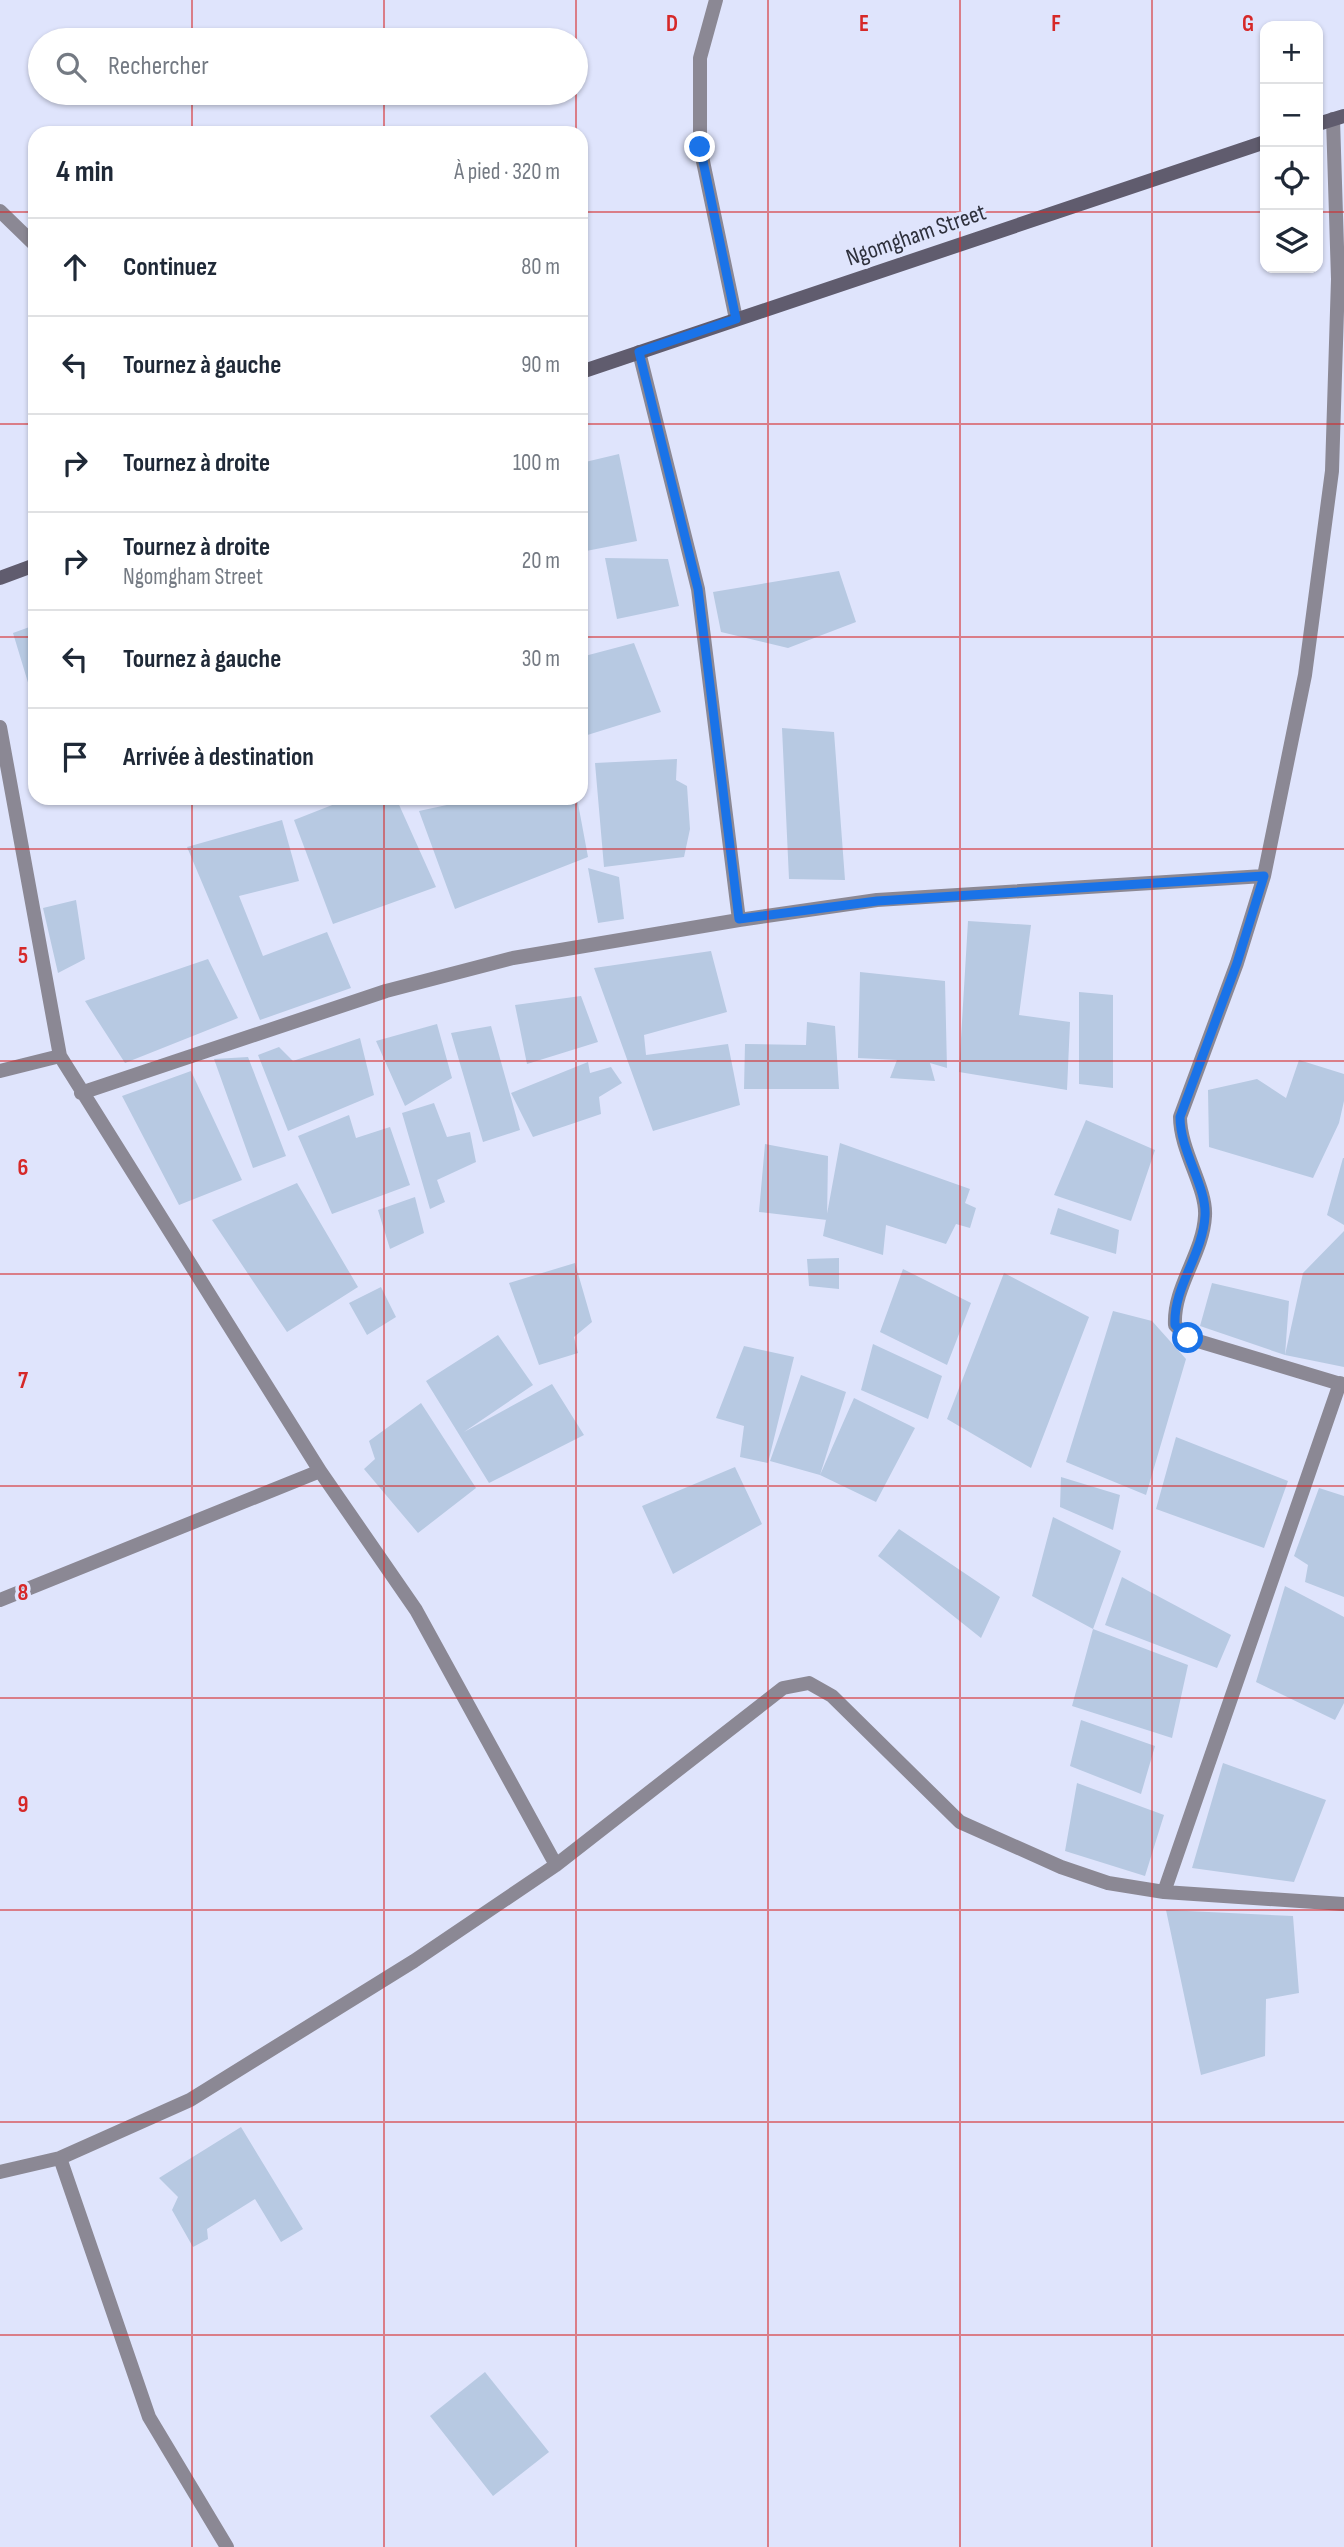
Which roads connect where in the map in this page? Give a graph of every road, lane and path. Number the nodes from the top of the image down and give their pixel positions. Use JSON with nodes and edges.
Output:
{"nodes":[{"id":1,"x":716,"y":0,"type":"edge"},
{"id":2,"x":1338,"y":118,"type":"edge"},
{"id":3,"x":1260,"y":144,"type":"edge"},
{"id":4,"x":0,"y":211,"type":"edge"},
{"id":5,"x":28,"y":239,"type":"edge"},
{"id":6,"x":736,"y":319,"type":"junction"},
{"id":7,"x":639,"y":352,"type":"junction"},
{"id":8,"x":588,"y":370,"type":"edge"},
{"id":9,"x":28,"y":568,"type":"edge"},
{"id":10,"x":0,"y":578,"type":"edge"},
{"id":11,"x":0,"y":727,"type":"edge"},
{"id":12,"x":1264,"y":876,"type":"junction"},
{"id":13,"x":739,"y":919,"type":"junction"},
{"id":14,"x":60,"y":1056,"type":"junction"},
{"id":15,"x":0,"y":1071,"type":"edge"},
{"id":16,"x":81,"y":1093,"type":"junction"},
{"id":17,"x":1342,"y":1384,"type":"edge"},
{"id":18,"x":320,"y":1471,"type":"junction"},
{"id":19,"x":0,"y":1600,"type":"edge"},
{"id":20,"x":556,"y":1865,"type":"junction"},
{"id":21,"x":1164,"y":1892,"type":"junction"},
{"id":22,"x":1344,"y":1904,"type":"edge"},
{"id":23,"x":60,"y":2158,"type":"junction"},
{"id":24,"x":0,"y":2172,"type":"edge"},
{"id":25,"x":227,"y":2547,"type":"edge"}],
"edges":[{"from":1,"to":6,"type":"street"},
{"from":2,"to":12,"type":"street"},
{"from":3,"to":6,"type":"main road","name":"Ngomgham Street"},
{"from":4,"to":5,"type":"street"},
{"from":6,"to":7,"type":"main road","name":"Ngomgham Street"},
{"from":7,"to":8,"type":"main road","name":"Ngomgham Street"},
{"from":7,"to":13,"type":"street"},
{"from":9,"to":10,"type":"main road"},
{"from":11,"to":14,"type":"street"},
{"from":12,"to":13,"type":"street"},
{"from":12,"to":17,"type":"street"},
{"from":13,"to":16,"type":"street"},
{"from":14,"to":15,"type":"street"},
{"from":14,"to":16,"type":"street"},
{"from":16,"to":18,"type":"street"},
{"from":17,"to":21,"type":"street"},
{"from":18,"to":19,"type":"street"},
{"from":18,"to":20,"type":"street"},
{"from":20,"to":21,"type":"street"},
{"from":20,"to":23,"type":"street"},
{"from":21,"to":22,"type":"street"},
{"from":23,"to":24,"type":"street"},
{"from":23,"to":25,"type":"street"}]}
